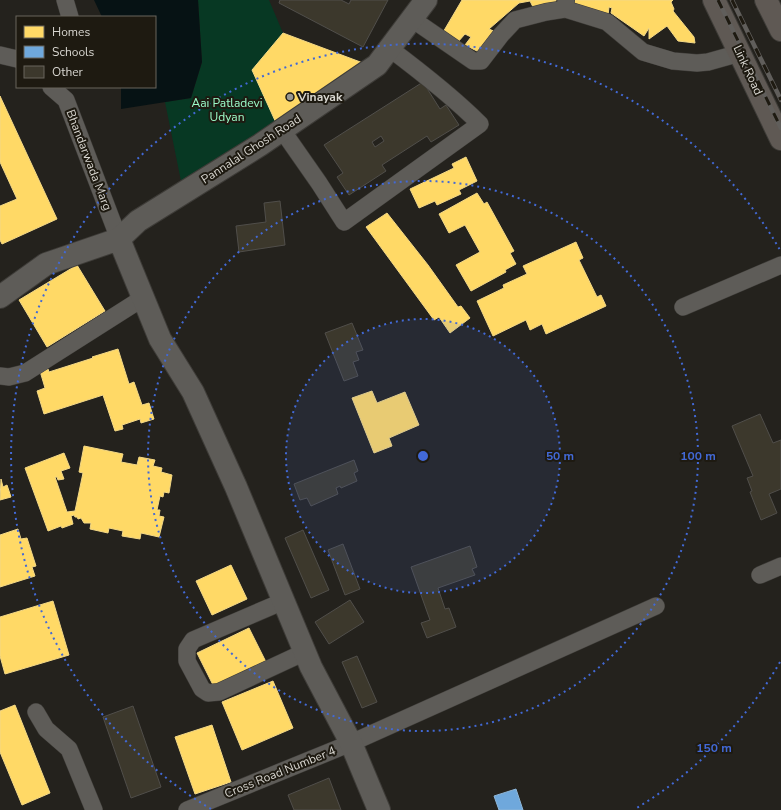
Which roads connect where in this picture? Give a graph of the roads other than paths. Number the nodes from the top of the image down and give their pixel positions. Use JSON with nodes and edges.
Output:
{"nodes":[{"id":1,"x":65,"y":0,"type":"edge"},
{"id":2,"x":426,"y":0,"type":"edge"},
{"id":3,"x":714,"y":0,"type":"edge"},
{"id":4,"x":766,"y":0,"type":"edge"},
{"id":5,"x":565,"y":4,"type":"edge"},
{"id":6,"x":70,"y":16,"type":"edge"},
{"id":7,"x":412,"y":19,"type":"junction"},
{"id":8,"x":781,"y":30,"type":"edge"},
{"id":9,"x":389,"y":48,"type":"junction"},
{"id":10,"x":740,"y":53,"type":"junction"},
{"id":11,"x":0,"y":55,"type":"edge"},
{"id":12,"x":16,"y":59,"type":"edge"},
{"id":13,"x":53,"y":88,"type":"edge"},
{"id":14,"x":69,"y":94,"type":"edge"},
{"id":15,"x":282,"y":130,"type":"junction"},
{"id":16,"x":781,"y":139,"type":"edge"},
{"id":17,"x":119,"y":239,"type":"junction"},
{"id":18,"x":781,"y":265,"type":"edge"},
{"id":19,"x":0,"y":297,"type":"edge"},
{"id":20,"x":143,"y":298,"type":"junction"},
{"id":21,"x":683,"y":307,"type":"dead end"},
{"id":22,"x":0,"y":376,"type":"edge"},
{"id":23,"x":781,"y":566,"type":"edge"},
{"id":24,"x":760,"y":575,"type":"dead end"},
{"id":25,"x":284,"y":601,"type":"junction"},
{"id":26,"x":656,"y":606,"type":"dead end"},
{"id":27,"x":305,"y":652,"type":"junction"},
{"id":28,"x":36,"y":712,"type":"dead end"},
{"id":29,"x":351,"y":743,"type":"junction"},
{"id":30,"x":94,"y":810,"type":"edge"},
{"id":31,"x":187,"y":810,"type":"edge"},
{"id":32,"x":379,"y":810,"type":"edge"}],
"edges":[{"from":1,"to":6,"type":"street"},
{"from":2,"to":7,"type":"street","name":"Pannalal Ghosh Road"},
{"from":3,"to":10,"type":"main road","name":"Link Road"},
{"from":4,"to":8,"type":"main road"},
{"from":5,"to":7,"type":"street"},
{"from":5,"to":10,"type":"street"},
{"from":7,"to":9,"type":"street","name":"Pannalal Ghosh Road"},
{"from":9,"to":15,"type":"street","name":"Pannalal Ghosh Road"},
{"from":9,"to":15,"type":"street"},
{"from":10,"to":16,"type":"main road","name":"Link Road"},
{"from":11,"to":12,"type":"street"},
{"from":13,"to":14,"type":"street","name":"Bhandarwada Marg"},
{"from":14,"to":17,"type":"street","name":"Bhandarwada Marg"},
{"from":15,"to":17,"type":"street","name":"Pannalal Ghosh Road"},
{"from":17,"to":19,"type":"street"},
{"from":17,"to":20,"type":"street"},
{"from":18,"to":21,"type":"street"},
{"from":20,"to":22,"type":"street"},
{"from":20,"to":25,"type":"street"},
{"from":23,"to":24,"type":"street"},
{"from":25,"to":27,"type":"street"},
{"from":25,"to":27,"type":"street"},
{"from":26,"to":29,"type":"street","name":"Cross Road Number 4"},
{"from":27,"to":29,"type":"street"},
{"from":28,"to":30,"type":"street"},
{"from":29,"to":31,"type":"street","name":"Cross Road Number 4"},
{"from":29,"to":32,"type":"street"}]}
